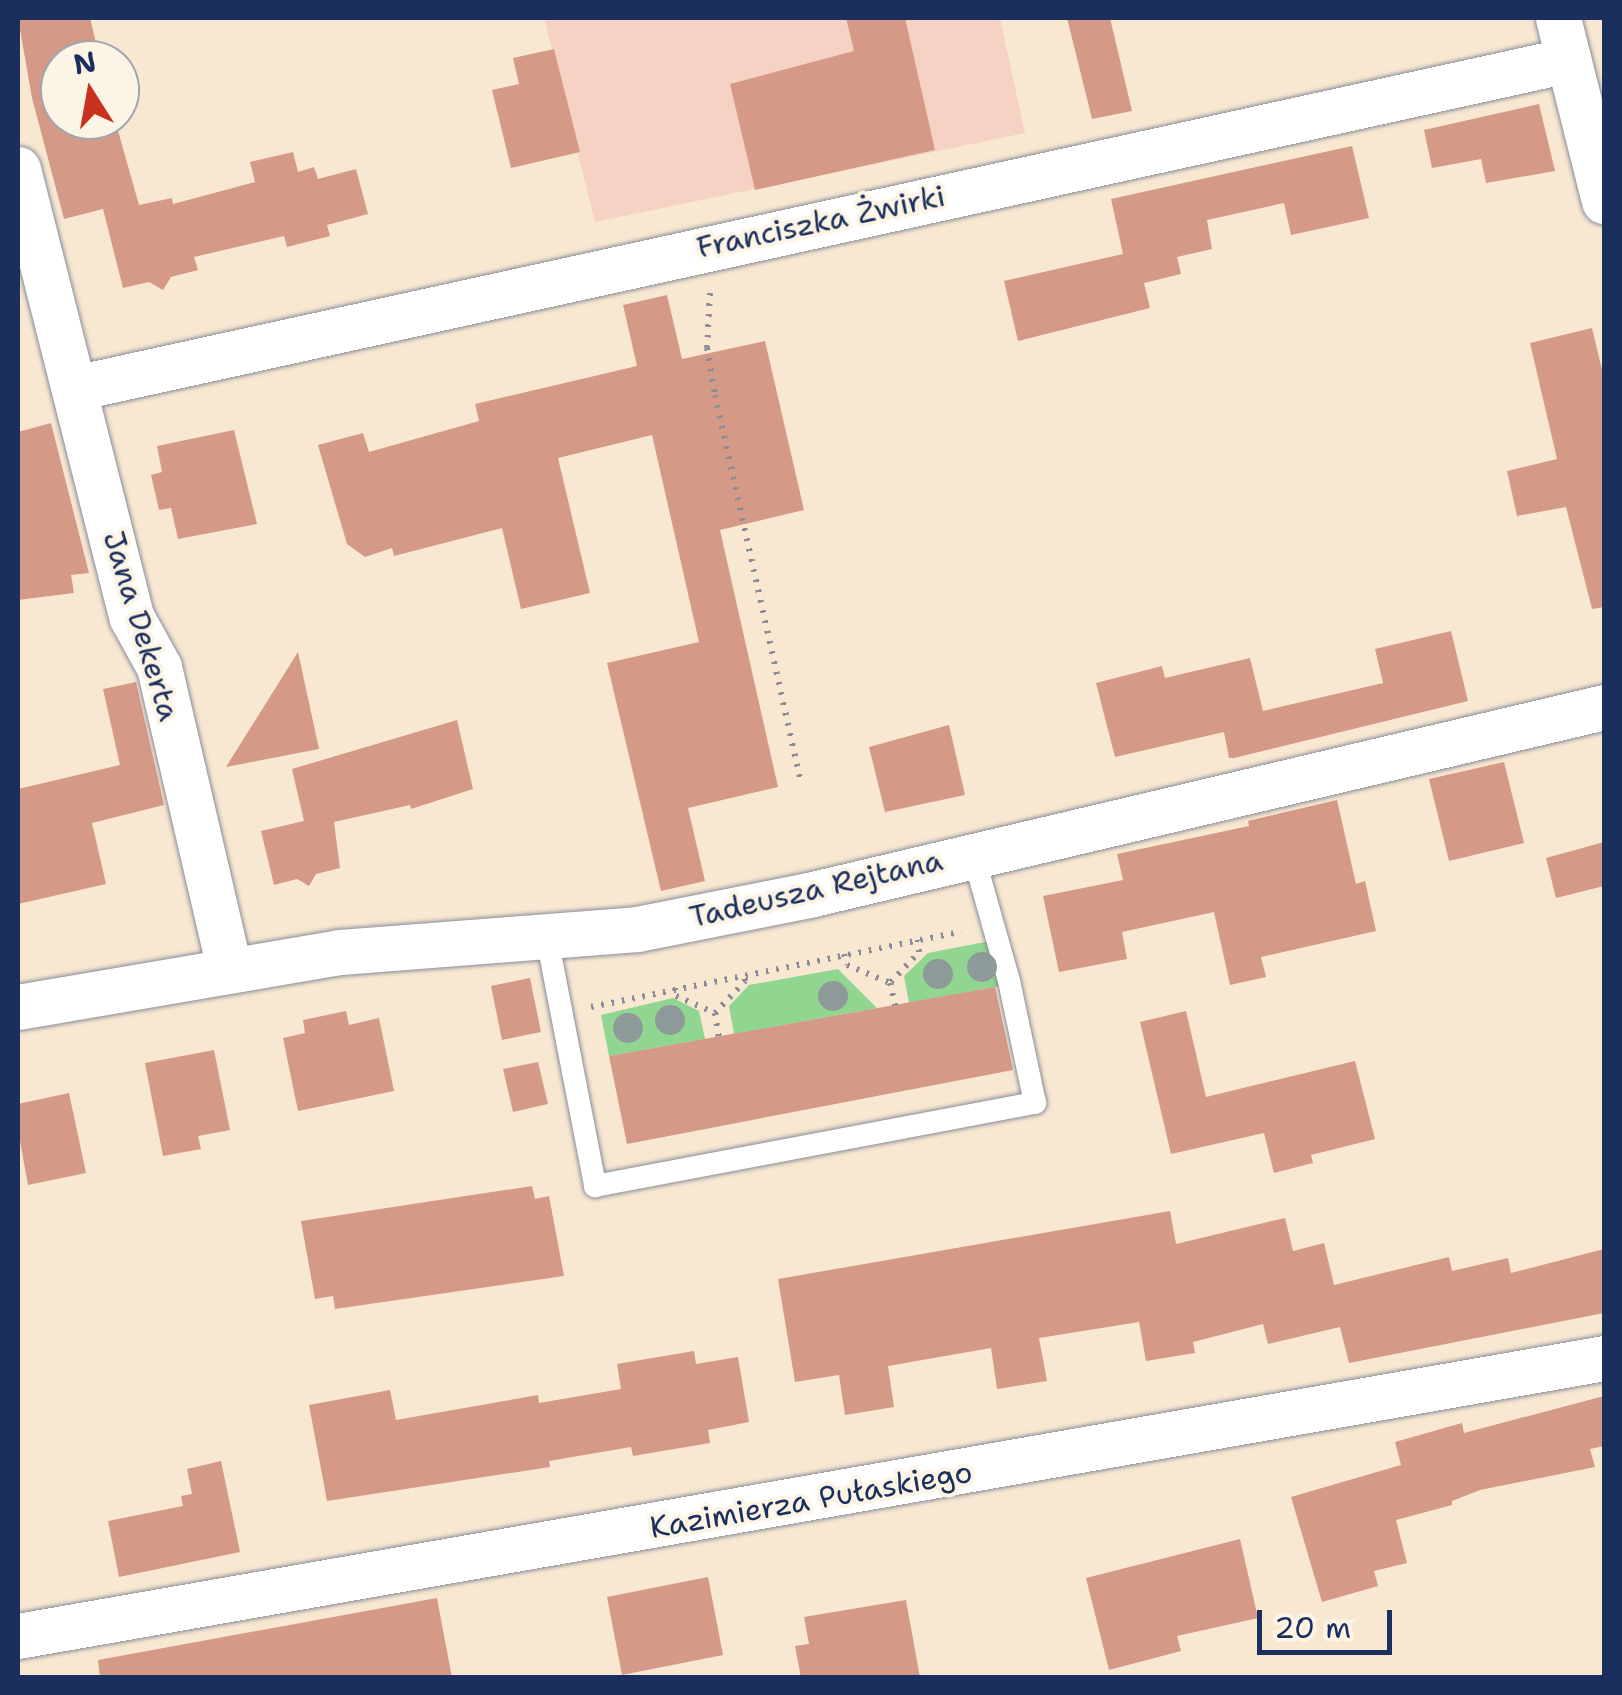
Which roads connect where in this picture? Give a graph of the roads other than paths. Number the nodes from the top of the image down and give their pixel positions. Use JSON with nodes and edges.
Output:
{"nodes":[{"id":1,"x":1563,"y":39,"type":"edge"},
{"id":2,"x":18,"y":169,"type":"edge"},
{"id":3,"x":1604,"y":201,"type":"edge"},
{"id":4,"x":28,"y":252,"type":"edge"},
{"id":5,"x":75,"y":388,"type":"junction"},
{"id":6,"x":1604,"y":707,"type":"edge"},
{"id":7,"x":974,"y":854,"type":"junction"},
{"id":8,"x":548,"y":938,"type":"junction"},
{"id":9,"x":229,"y":968,"type":"junction"},
{"id":10,"x":18,"y":1007,"type":"edge"},
{"id":11,"x":1604,"y":1358,"type":"edge"},
{"id":12,"x":18,"y":1636,"type":"edge"}],
"edges":[{"from":1,"to":3,"type":"street"},
{"from":1,"to":5,"type":"street","name":"Franciszka Żwirki"},
{"from":2,"to":4,"type":"street","name":"Jana Dekerta"},
{"from":4,"to":5,"type":"street","name":"Jana Dekerta"},
{"from":5,"to":9,"type":"street","name":"Jana Dekerta"},
{"from":6,"to":7,"type":"street","name":"Tadeusza Rejtana"},
{"from":7,"to":8,"type":"street","name":"Tadeusza Rejtana"},
{"from":7,"to":8,"type":"lane"},
{"from":8,"to":9,"type":"street","name":"Tadeusza Rejtana"},
{"from":9,"to":10,"type":"street","name":"Tadeusza Rejtana"},
{"from":11,"to":12,"type":"street","name":"Kazimierza Pułaskiego"}]}
